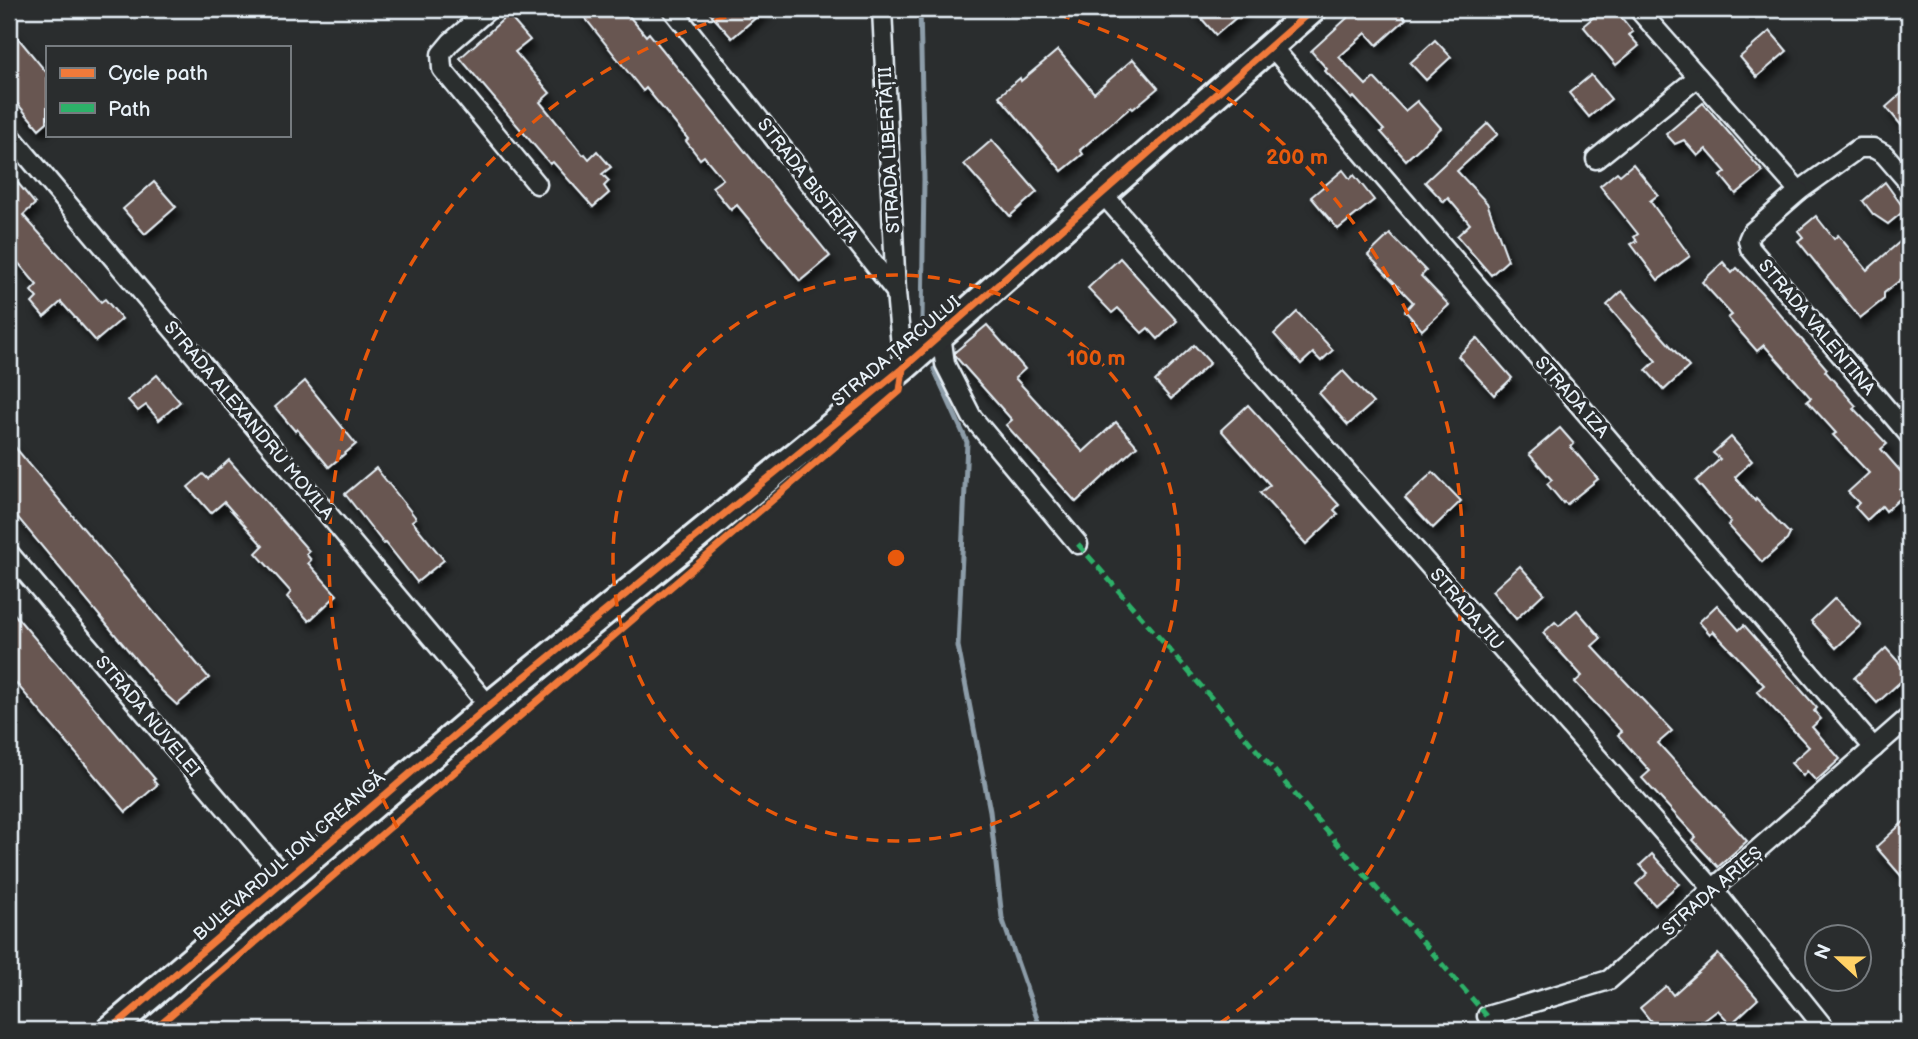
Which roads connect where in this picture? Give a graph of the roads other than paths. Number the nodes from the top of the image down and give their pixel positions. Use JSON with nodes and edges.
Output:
{"nodes":[{"id":1,"x":489,"y":9,"type":"edge"},
{"id":2,"x":672,"y":9,"type":"edge"},
{"id":3,"x":882,"y":9,"type":"edge"},
{"id":4,"x":1313,"y":9,"type":"edge"},
{"id":5,"x":1638,"y":9,"type":"edge"},
{"id":6,"x":1271,"y":46,"type":"junction"},
{"id":7,"x":1698,"y":77,"type":"junction"},
{"id":8,"x":9,"y":134,"type":"edge"},
{"id":9,"x":1596,"y":159,"type":"dead end"},
{"id":10,"x":1909,"y":183,"type":"edge"},
{"id":11,"x":537,"y":184,"type":"dead end"},
{"id":12,"x":1799,"y":191,"type":"junction"},
{"id":13,"x":1102,"y":194,"type":"junction"},
{"id":14,"x":896,"y":292,"type":"junction"},
{"id":15,"x":941,"y":334,"type":"junction"},
{"id":16,"x":903,"y":368,"type":"junction"},
{"id":17,"x":1909,"y":435,"type":"edge"},
{"id":18,"x":1078,"y":544,"type":"dead end"},
{"id":19,"x":9,"y":553,"type":"edge"},
{"id":20,"x":489,"y":706,"type":"junction"},
{"id":21,"x":1909,"y":717,"type":"edge"},
{"id":22,"x":1874,"y":748,"type":"junction"},
{"id":23,"x":286,"y":879,"type":"junction"},
{"id":24,"x":1713,"y":889,"type":"junction"},
{"id":25,"x":1487,"y":1016,"type":"dead end"},
{"id":26,"x":110,"y":1030,"type":"edge"},
{"id":27,"x":1826,"y":1030,"type":"edge"}],
"edges":[{"from":1,"to":11,"type":"street"},
{"from":2,"to":14,"type":"street","name":"STRADA BISTRIȚA"},
{"from":3,"to":14,"type":"street","name":"STRADA LIBERTĂȚII"},
{"from":4,"to":6,"type":"street","name":"STRADA ȚARCULUI"},
{"from":5,"to":7,"type":"street"},
{"from":6,"to":13,"type":"street","name":"STRADA ȚARCULUI"},
{"from":6,"to":22,"type":"street","name":"STRADA IZA"},
{"from":7,"to":9,"type":"street"},
{"from":7,"to":12,"type":"street"},
{"from":8,"to":20,"type":"street","name":"STRADA ALEXANDRU MOVILA"},
{"from":10,"to":12,"type":"street","name":"STRADA VALENTINA"},
{"from":12,"to":17,"type":"street","name":"STRADA VALENTINA"},
{"from":13,"to":15,"type":"street","name":"STRADA ȚARCULUI"},
{"from":13,"to":24,"type":"street","name":"STRADA JIU"},
{"from":14,"to":16,"type":"street"},
{"from":15,"to":16,"type":"street","name":"STRADA ȚARCULUI"},
{"from":15,"to":18,"type":"street"},
{"from":16,"to":20,"type":"street","name":"STRADA ȚARCULUI"},
{"from":19,"to":23,"type":"street","name":"STRADA NUVELEI"},
{"from":20,"to":23,"type":"street","name":"BULEVARDUL ION CREANGĂ"},
{"from":21,"to":22,"type":"street","name":"STRADA ARIEȘ"},
{"from":22,"to":24,"type":"street","name":"STRADA ARIEȘ"},
{"from":23,"to":26,"type":"street","name":"BULEVARDUL ION CREANGĂ"},
{"from":24,"to":25,"type":"street","name":"STRADA ARIEȘ"},
{"from":24,"to":27,"type":"street","name":"STRADA JIU"}]}
